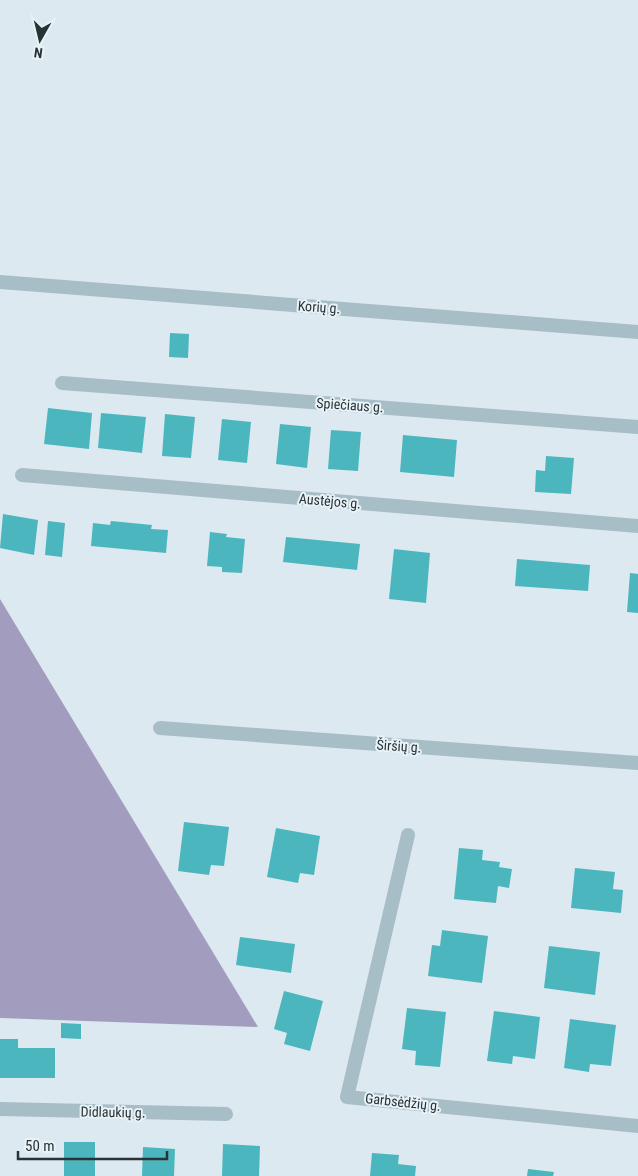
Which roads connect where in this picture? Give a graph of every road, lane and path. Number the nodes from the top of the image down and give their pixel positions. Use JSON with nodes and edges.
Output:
{"nodes":[{"id":1,"x":0,"y":282,"type":"edge"},
{"id":2,"x":638,"y":332,"type":"edge"},
{"id":3,"x":62,"y":383,"type":"dead end"},
{"id":4,"x":638,"y":427,"type":"edge"},
{"id":5,"x":22,"y":475,"type":"dead end"},
{"id":6,"x":638,"y":526,"type":"edge"},
{"id":7,"x":160,"y":728,"type":"dead end"},
{"id":8,"x":638,"y":764,"type":"edge"},
{"id":9,"x":408,"y":835,"type":"dead end"},
{"id":10,"x":0,"y":1109,"type":"edge"},
{"id":11,"x":226,"y":1114,"type":"dead end"},
{"id":12,"x":638,"y":1126,"type":"edge"}],
"edges":[{"from":1,"to":2,"type":"street","name":"Korių g."},
{"from":3,"to":4,"type":"street","name":"Spiečiaus g."},
{"from":5,"to":6,"type":"street","name":"Austėjos g."},
{"from":7,"to":8,"type":"street","name":"Širšių g."},
{"from":9,"to":12,"type":"street","name":"Garbsėdžių g."},
{"from":10,"to":11,"type":"street","name":"Didlaukių g."}]}
